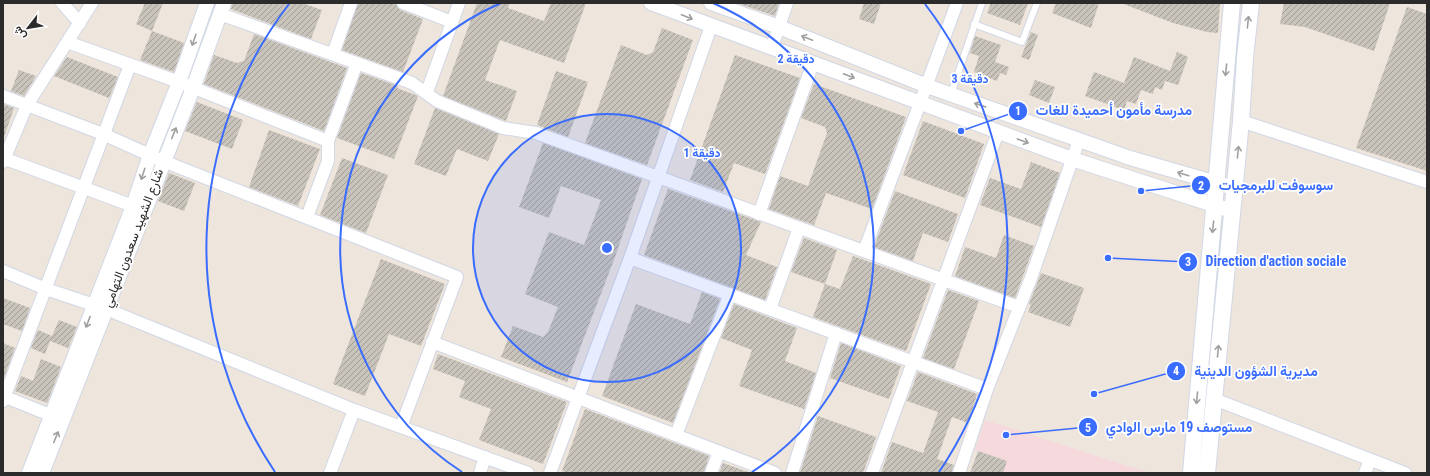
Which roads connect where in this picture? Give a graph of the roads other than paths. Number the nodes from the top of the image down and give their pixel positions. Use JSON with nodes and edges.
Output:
{"nodes":[{"id":1,"x":62,"y":3,"type":"edge"},
{"id":2,"x":92,"y":3,"type":"edge"},
{"id":3,"x":207,"y":3,"type":"edge"},
{"id":4,"x":351,"y":3,"type":"edge"},
{"id":5,"x":402,"y":3,"type":"edge"},
{"id":6,"x":459,"y":3,"type":"edge"},
{"id":7,"x":651,"y":3,"type":"edge"},
{"id":8,"x":711,"y":3,"type":"edge"},
{"id":9,"x":787,"y":3,"type":"edge"},
{"id":10,"x":956,"y":3,"type":"edge"},
{"id":11,"x":982,"y":3,"type":"edge"},
{"id":12,"x":1037,"y":3,"type":"edge"},
{"id":13,"x":1232,"y":3,"type":"edge"},
{"id":14,"x":1250,"y":3,"type":"edge"},
{"id":15,"x":222,"y":9,"type":"edge"},
{"id":16,"x":452,"y":22,"type":"junction"},
{"id":17,"x":80,"y":23,"type":"junction"},
{"id":18,"x":974,"y":24,"type":"junction"},
{"id":19,"x":711,"y":26,"type":"junction"},
{"id":20,"x":779,"y":27,"type":"junction"},
{"id":21,"x":67,"y":42,"type":"junction"},
{"id":22,"x":772,"y":47,"type":"junction"},
{"id":23,"x":333,"y":54,"type":"junction"},
{"id":24,"x":357,"y":63,"type":"junction"},
{"id":25,"x":813,"y":63,"type":"junction"},
{"id":26,"x":130,"y":65,"type":"junction"},
{"id":27,"x":179,"y":82,"type":"junction"},
{"id":28,"x":927,"y":86,"type":"junction"},
{"id":29,"x":193,"y":88,"type":"junction"},
{"id":30,"x":427,"y":92,"type":"junction"},
{"id":31,"x":950,"y":94,"type":"junction"},
{"id":32,"x":3,"y":96,"type":"edge"},
{"id":33,"x":920,"y":103,"type":"junction"},
{"id":34,"x":27,"y":105,"type":"junction"},
{"id":35,"x":1241,"y":121,"type":"junction"},
{"id":36,"x":998,"y":132,"type":"junction"},
{"id":37,"x":103,"y":134,"type":"junction"},
{"id":38,"x":1079,"y":140,"type":"junction"},
{"id":39,"x":328,"y":141,"type":"junction"},
{"id":40,"x":150,"y":155,"type":"junction"},
{"id":41,"x":1072,"y":159,"type":"junction"},
{"id":42,"x":4,"y":160,"type":"edge"},
{"id":43,"x":163,"y":161,"type":"junction"},
{"id":44,"x":658,"y":177,"type":"junction"},
{"id":45,"x":1427,"y":182,"type":"edge"},
{"id":46,"x":1216,"y":184,"type":"junction"},
{"id":47,"x":82,"y":187,"type":"junction"},
{"id":48,"x":1234,"y":188,"type":"junction"},
{"id":49,"x":133,"y":206,"type":"junction"},
{"id":50,"x":1215,"y":207,"type":"junction"},
{"id":51,"x":1232,"y":211,"type":"junction"},
{"id":52,"x":759,"y":214,"type":"junction"},
{"id":53,"x":307,"y":217,"type":"junction"},
{"id":54,"x":799,"y":228,"type":"junction"},
{"id":55,"x":864,"y":251,"type":"junction"},
{"id":56,"x":630,"y":258,"type":"junction"},
{"id":57,"x":3,"y":271,"type":"edge"},
{"id":58,"x":943,"y":280,"type":"junction"},
{"id":59,"x":46,"y":289,"type":"junction"},
{"id":60,"x":730,"y":294,"type":"junction"},
{"id":61,"x":1019,"y":307,"type":"junction"},
{"id":62,"x":100,"y":308,"type":"junction"},
{"id":63,"x":770,"y":309,"type":"junction"},
{"id":64,"x":836,"y":333,"type":"junction"},
{"id":65,"x":432,"y":342,"type":"junction"},
{"id":66,"x":913,"y":362,"type":"junction"},
{"id":67,"x":987,"y":389,"type":"junction"},
{"id":68,"x":4,"y":398,"type":"edge"},
{"id":69,"x":578,"y":398,"type":"junction"},
{"id":70,"x":1214,"y":399,"type":"junction"},
{"id":71,"x":354,"y":410,"type":"junction"},
{"id":72,"x":57,"y":418,"type":"junction"},
{"id":73,"x":401,"y":427,"type":"junction"},
{"id":74,"x":676,"y":435,"type":"junction"},
{"id":75,"x":719,"y":452,"type":"junction"},
{"id":76,"x":486,"y":458,"type":"junction"},
{"id":77,"x":1370,"y":460,"type":"junction"},
{"id":78,"x":30,"y":473,"type":"edge"},
{"id":79,"x":42,"y":473,"type":"edge"},
{"id":80,"x":330,"y":473,"type":"edge"},
{"id":81,"x":480,"y":473,"type":"edge"},
{"id":82,"x":528,"y":473,"type":"edge"},
{"id":83,"x":550,"y":473,"type":"edge"},
{"id":84,"x":712,"y":473,"type":"edge"},
{"id":85,"x":775,"y":473,"type":"edge"},
{"id":86,"x":792,"y":473,"type":"edge"},
{"id":87,"x":872,"y":473,"type":"edge"},
{"id":88,"x":959,"y":473,"type":"edge"},
{"id":89,"x":1191,"y":473,"type":"edge"},
{"id":90,"x":1207,"y":473,"type":"edge"},
{"id":91,"x":1365,"y":473,"type":"edge"},
{"id":92,"x":1405,"y":473,"type":"edge"}],
"edges":[{"from":1,"to":17,"type":"street"},
{"from":2,"to":17,"type":"street"},
{"from":3,"to":27,"type":"street","name":"شارع الشهيد سعدون التهامي","one_way":true},
{"from":4,"to":23,"type":"street"},
{"from":5,"to":16,"type":"street"},
{"from":6,"to":16,"type":"street"},
{"from":7,"to":19,"type":"street","one_way":true},
{"from":8,"to":20,"type":"street"},
{"from":9,"to":20,"type":"street"},
{"from":10,"to":28,"type":"street"},
{"from":11,"to":18,"type":"lane"},
{"from":12,"to":18,"type":"lane"},
{"from":13,"to":46,"type":"main road","one_way":true},
{"from":35,"to":14,"type":"main road","one_way":true},
{"from":15,"to":23,"type":"street"},
{"from":15,"to":29,"type":"street","name":"شارع الشهيد سعدون التهامي"},
{"from":16,"to":30,"type":"street"},
{"from":17,"to":21,"type":"street"},
{"from":18,"to":31,"type":"lane"},
{"from":19,"to":22,"type":"street"},
{"from":19,"to":44,"type":"street"},
{"from":20,"to":22,"type":"street"},
{"from":28,"to":20,"type":"street","one_way":true},
{"from":21,"to":26,"type":"street"},
{"from":21,"to":34,"type":"street"},
{"from":22,"to":25,"type":"street"},
{"from":23,"to":24,"type":"street"},
{"from":24,"to":30,"type":"street"},
{"from":24,"to":39,"type":"street"},
{"from":25,"to":33,"type":"street","one_way":true},
{"from":25,"to":52,"type":"street"},
{"from":26,"to":27,"type":"street"},
{"from":26,"to":37,"type":"street"},
{"from":27,"to":29,"type":"street"},
{"from":27,"to":40,"type":"street","name":"شارع الشهيد سعدون التهامي"},
{"from":28,"to":31,"type":"street"},
{"from":28,"to":33,"type":"street"},
{"from":29,"to":39,"type":"street"},
{"from":43,"to":29,"type":"street","name":"شارع الشهيد سعدون التهامي","one_way":true},
{"from":30,"to":44,"type":"street"},
{"from":38,"to":31,"type":"street","one_way":true},
{"from":32,"to":34,"type":"street"},
{"from":33,"to":36,"type":"street"},
{"from":33,"to":55,"type":"street"},
{"from":34,"to":37,"type":"street"},
{"from":34,"to":42,"type":"street"},
{"from":35,"to":45,"type":"street"},
{"from":48,"to":35,"type":"main road","one_way":true},
{"from":36,"to":41,"type":"street","one_way":true},
{"from":36,"to":58,"type":"street"},
{"from":37,"to":40,"type":"street"},
{"from":37,"to":47,"type":"street"},
{"from":38,"to":41,"type":"street"},
{"from":46,"to":38,"type":"street","one_way":true},
{"from":39,"to":53,"type":"street"},
{"from":40,"to":43,"type":"street"},
{"from":40,"to":49,"type":"street","name":"شارع الشهيد سعدون التهامي","one_way":true},
{"from":41,"to":50,"type":"street"},
{"from":41,"to":61,"type":"street"},
{"from":42,"to":47,"type":"street"},
{"from":43,"to":53,"type":"street"},
{"from":43,"to":62,"type":"street","name":"شارع الشهيد سعدون التهامي"},
{"from":44,"to":52,"type":"street"},
{"from":44,"to":56,"type":"street"},
{"from":46,"to":48,"type":"street"},
{"from":46,"to":50,"type":"main road"},
{"from":47,"to":49,"type":"street"},
{"from":47,"to":59,"type":"street"},
{"from":48,"to":51,"type":"main road"},
{"from":49,"to":62,"type":"street","name":"شارع الشهيد سعدون التهامي"},
{"from":50,"to":51,"type":"street"},
{"from":50,"to":89,"type":"main road","one_way":true},
{"from":70,"to":51,"type":"main road","one_way":true},
{"from":52,"to":54,"type":"street"},
{"from":53,"to":65,"type":"street"},
{"from":54,"to":55,"type":"street"},
{"from":54,"to":63,"type":"street"},
{"from":55,"to":58,"type":"street"},
{"from":56,"to":60,"type":"street"},
{"from":56,"to":69,"type":"street"},
{"from":57,"to":59,"type":"street"},
{"from":58,"to":61,"type":"street"},
{"from":58,"to":66,"type":"street"},
{"from":59,"to":62,"type":"street"},
{"from":59,"to":68,"type":"street"},
{"from":60,"to":63,"type":"street"},
{"from":60,"to":74,"type":"street"},
{"from":61,"to":67,"type":"street"},
{"from":62,"to":71,"type":"street"},
{"from":62,"to":72,"type":"street","name":"شارع الشهيد سعدون التهامي"},
{"from":63,"to":64,"type":"street"},
{"from":64,"to":66,"type":"street"},
{"from":64,"to":86,"type":"street"},
{"from":65,"to":69,"type":"street"},
{"from":65,"to":73,"type":"street"},
{"from":66,"to":67,"type":"street"},
{"from":66,"to":87,"type":"street"},
{"from":67,"to":88,"type":"street"},
{"from":68,"to":72,"type":"street"},
{"from":69,"to":74,"type":"street"},
{"from":69,"to":83,"type":"street"},
{"from":70,"to":77,"type":"street"},
{"from":70,"to":90,"type":"main road"},
{"from":71,"to":73,"type":"street"},
{"from":71,"to":80,"type":"street"},
{"from":72,"to":78,"type":"street","name":"شارع الشهيد سعدون التهامي"},
{"from":79,"to":72,"type":"street","name":"شارع الشهيد سعدون التهامي","one_way":true},
{"from":73,"to":76,"type":"street"},
{"from":74,"to":75,"type":"street"},
{"from":75,"to":84,"type":"street"},
{"from":75,"to":85,"type":"street"},
{"from":76,"to":81,"type":"street"},
{"from":76,"to":82,"type":"street"},
{"from":77,"to":91,"type":"street"},
{"from":77,"to":92,"type":"street"}]}
